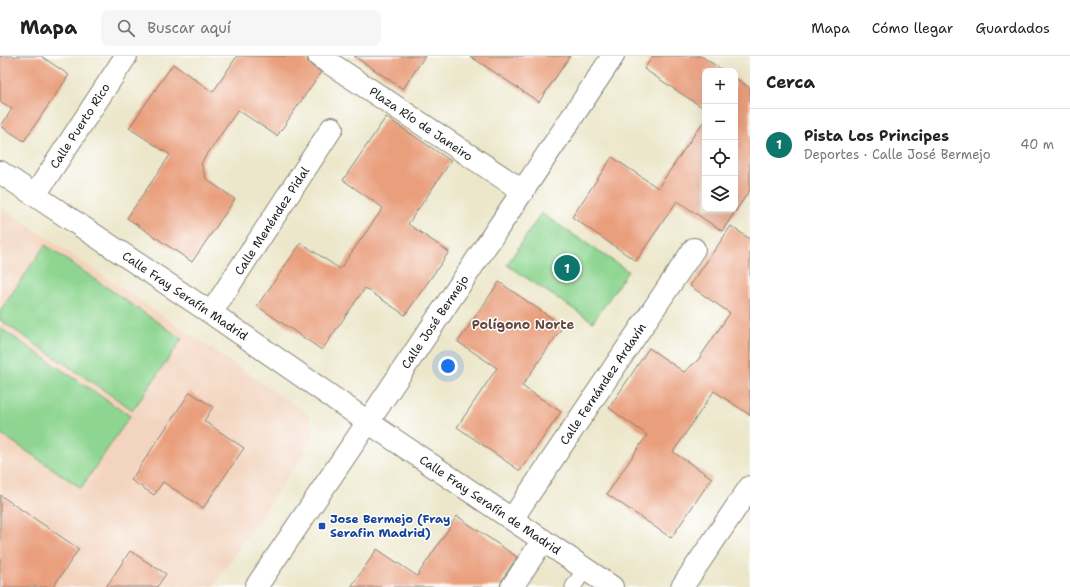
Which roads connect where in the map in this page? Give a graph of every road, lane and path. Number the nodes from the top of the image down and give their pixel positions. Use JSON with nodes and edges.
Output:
{"nodes":[{"id":1,"x":126,"y":56,"type":"edge"},
{"id":2,"x":319,"y":56,"type":"edge"},
{"id":3,"x":613,"y":56,"type":"edge"},
{"id":4,"x":332,"y":128,"type":"dead end"},
{"id":5,"x":0,"y":172,"type":"edge"},
{"id":6,"x":523,"y":191,"type":"junction"},
{"id":7,"x":35,"y":195,"type":"junction"},
{"id":8,"x":694,"y":249,"type":"dead end"},
{"id":9,"x":211,"y":313,"type":"junction"},
{"id":10,"x":368,"y":422,"type":"junction"},
{"id":11,"x":750,"y":487,"type":"edge"},
{"id":12,"x":512,"y":519,"type":"junction"},
{"id":13,"x":543,"y":540,"type":"junction"},
{"id":14,"x":585,"y":569,"type":"junction"},
{"id":15,"x":256,"y":587,"type":"edge"},
{"id":16,"x":512,"y":587,"type":"edge"},
{"id":17,"x":573,"y":587,"type":"edge"},
{"id":18,"x":612,"y":587,"type":"edge"},
{"id":19,"x":682,"y":587,"type":"edge"}],
"edges":[{"from":1,"to":7,"type":"street","name":"Calle Puerto Rico"},
{"from":2,"to":6,"type":"street","name":"Plaza Río de Janeiro"},
{"from":3,"to":6,"type":"street","name":"Calle José Bermejo"},
{"from":4,"to":9,"type":"street","name":"Calle Menéndez Pidal"},
{"from":5,"to":7,"type":"street","name":"Calle Fray Serafín Madrid"},
{"from":6,"to":10,"type":"street","name":"Calle José Bermejo"},
{"from":7,"to":9,"type":"street","name":"Calle Fray Serafín Madrid"},
{"from":8,"to":12,"type":"street","name":"Calle Fernández Ardavín"},
{"from":9,"to":10,"type":"street","name":"Calle Fray Serafín Madrid"},
{"from":10,"to":12,"type":"street","name":"Calle Fray Serafín de Madrid"},
{"from":10,"to":15,"type":"street","name":"Calle José Bermejo"},
{"from":11,"to":19,"type":"street"},
{"from":12,"to":13,"type":"street","name":"Calle Fray Serafín de Madrid"},
{"from":13,"to":14,"type":"street","name":"Calle Fray Serafín de Madrid"},
{"from":13,"to":16,"type":"street"},
{"from":14,"to":17,"type":"lane"},
{"from":14,"to":18,"type":"street","name":"Calle Fray Serafín de Madrid"}]}
